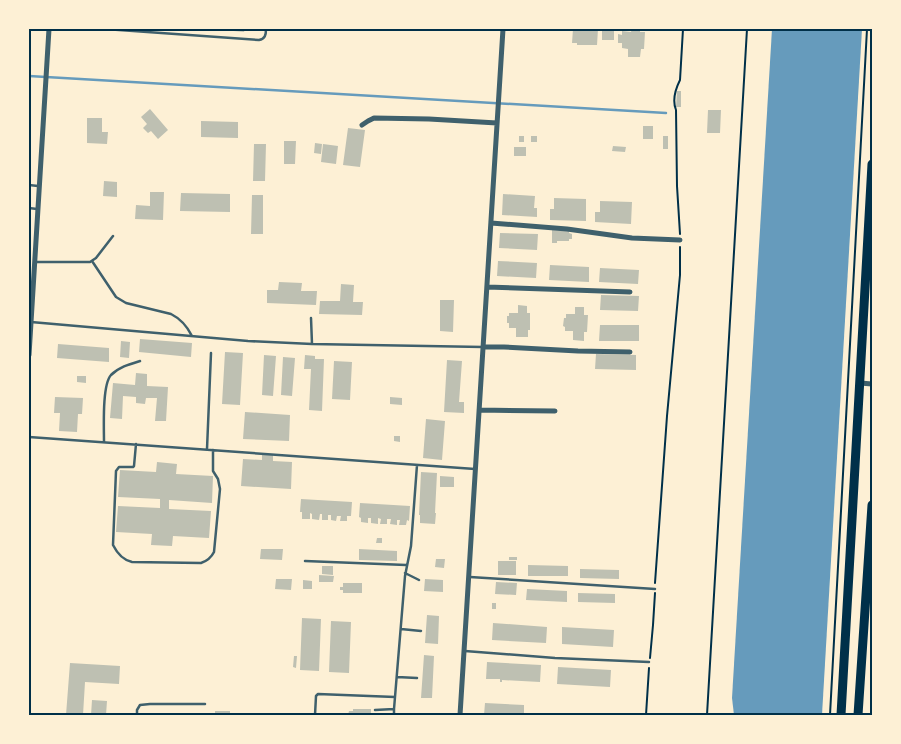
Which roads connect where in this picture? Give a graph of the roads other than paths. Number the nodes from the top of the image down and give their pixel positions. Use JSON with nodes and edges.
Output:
{"nodes":[{"id":1,"x":49,"y":29,"type":"edge"},
{"id":2,"x":105,"y":29,"type":"edge"},
{"id":3,"x":266,"y":29,"type":"edge"},
{"id":4,"x":503,"y":29,"type":"edge"},
{"id":5,"x":497,"y":123,"type":"junction"},
{"id":6,"x":362,"y":125,"type":"dead end"},
{"id":7,"x":872,"y":164,"type":"edge"},
{"id":8,"x":29,"y":185,"type":"edge"},
{"id":9,"x":40,"y":186,"type":"junction"},
{"id":10,"x":29,"y":208,"type":"edge"},
{"id":11,"x":38,"y":209,"type":"junction"},
{"id":12,"x":491,"y":223,"type":"junction"},
{"id":13,"x":113,"y":236,"type":"dead end"},
{"id":14,"x":680,"y":240,"type":"road end"},
{"id":15,"x":92,"y":261,"type":"junction"},
{"id":16,"x":35,"y":262,"type":"junction"},
{"id":17,"x":487,"y":287,"type":"junction"},
{"id":18,"x":630,"y":292,"type":"dead end"},
{"id":19,"x":30,"y":295,"type":"edge"},
{"id":20,"x":311,"y":318,"type":"dead end"},
{"id":21,"x":31,"y":322,"type":"junction"},
{"id":22,"x":192,"y":336,"type":"junction"},
{"id":23,"x":312,"y":344,"type":"junction"},
{"id":24,"x":483,"y":347,"type":"junction"},
{"id":25,"x":630,"y":352,"type":"dead end"},
{"id":26,"x":211,"y":353,"type":"dead end"},
{"id":27,"x":29,"y":355,"type":"edge"},
{"id":28,"x":140,"y":361,"type":"dead end"},
{"id":29,"x":860,"y":383,"type":"junction"},
{"id":30,"x":872,"y":384,"type":"edge"},
{"id":31,"x":479,"y":410,"type":"junction"},
{"id":32,"x":555,"y":411,"type":"dead end"},
{"id":33,"x":29,"y":437,"type":"edge"},
{"id":34,"x":104,"y":442,"type":"junction"},
{"id":35,"x":136,"y":444,"type":"junction"},
{"id":36,"x":207,"y":449,"type":"junction"},
{"id":37,"x":213,"y":450,"type":"junction"},
{"id":38,"x":417,"y":464,"type":"junction"},
{"id":39,"x":475,"y":469,"type":"junction"},
{"id":40,"x":872,"y":504,"type":"edge"},
{"id":41,"x":872,"y":521,"type":"edge"},
{"id":42,"x":305,"y":561,"type":"dead end"},
{"id":43,"x":406,"y":565,"type":"junction"},
{"id":44,"x":405,"y":573,"type":"junction"},
{"id":45,"x":468,"y":577,"type":"junction"},
{"id":46,"x":419,"y":580,"type":"dead end"},
{"id":47,"x":655,"y":589,"type":"road end"},
{"id":48,"x":401,"y":629,"type":"junction"},
{"id":49,"x":421,"y":631,"type":"dead end"},
{"id":50,"x":464,"y":651,"type":"junction"},
{"id":51,"x":649,"y":662,"type":"road end"},
{"id":52,"x":397,"y":677,"type":"junction"},
{"id":53,"x":417,"y":678,"type":"dead end"},
{"id":54,"x":395,"y":697,"type":"junction"},
{"id":55,"x":205,"y":704,"type":"dead end"},
{"id":56,"x":394,"y":709,"type":"junction"},
{"id":57,"x":374,"y":710,"type":"dead end"},
{"id":58,"x":137,"y":715,"type":"edge"},
{"id":59,"x":315,"y":715,"type":"edge"},
{"id":60,"x":394,"y":715,"type":"edge"},
{"id":61,"x":460,"y":715,"type":"edge"},
{"id":62,"x":841,"y":715,"type":"edge"},
{"id":63,"x":858,"y":715,"type":"edge"}],
"edges":[{"from":1,"to":9,"type":"street"},
{"from":2,"to":3,"type":"lane"},
{"from":4,"to":5,"type":"street"},
{"from":5,"to":6,"type":"street"},
{"from":5,"to":12,"type":"street"},
{"from":7,"to":29,"type":"main road"},
{"from":8,"to":9,"type":"lane"},
{"from":9,"to":11,"type":"street"},
{"from":10,"to":11,"type":"lane"},
{"from":11,"to":16,"type":"street"},
{"from":12,"to":14,"type":"street"},
{"from":12,"to":17,"type":"street"},
{"from":13,"to":15,"type":"lane"},
{"from":15,"to":16,"type":"lane"},
{"from":15,"to":22,"type":"lane"},
{"from":16,"to":19,"type":"street"},
{"from":17,"to":18,"type":"street"},
{"from":17,"to":24,"type":"street"},
{"from":19,"to":21,"type":"street"},
{"from":20,"to":23,"type":"lane"},
{"from":21,"to":22,"type":"lane"},
{"from":21,"to":27,"type":"street"},
{"from":22,"to":23,"type":"lane"},
{"from":23,"to":24,"type":"lane"},
{"from":24,"to":25,"type":"street"},
{"from":24,"to":31,"type":"street"},
{"from":26,"to":36,"type":"lane"},
{"from":28,"to":34,"type":"lane"},
{"from":29,"to":30,"type":"street"},
{"from":29,"to":62,"type":"main road"},
{"from":31,"to":32,"type":"street"},
{"from":31,"to":39,"type":"street"},
{"from":33,"to":34,"type":"lane"},
{"from":34,"to":35,"type":"lane"},
{"from":35,"to":36,"type":"lane"},
{"from":35,"to":37,"type":"lane"},
{"from":36,"to":37,"type":"lane"},
{"from":37,"to":38,"type":"lane"},
{"from":38,"to":39,"type":"lane"},
{"from":38,"to":43,"type":"lane"},
{"from":39,"to":45,"type":"street"},
{"from":40,"to":41,"type":"main road"},
{"from":41,"to":63,"type":"main road"},
{"from":42,"to":43,"type":"lane"},
{"from":43,"to":44,"type":"lane"},
{"from":44,"to":46,"type":"lane"},
{"from":44,"to":48,"type":"lane"},
{"from":45,"to":47,"type":"lane"},
{"from":45,"to":50,"type":"street"},
{"from":48,"to":49,"type":"lane"},
{"from":48,"to":52,"type":"lane"},
{"from":50,"to":51,"type":"lane"},
{"from":50,"to":61,"type":"street"},
{"from":52,"to":53,"type":"lane"},
{"from":52,"to":54,"type":"lane"},
{"from":54,"to":56,"type":"lane"},
{"from":54,"to":59,"type":"lane"},
{"from":55,"to":58,"type":"lane"},
{"from":56,"to":57,"type":"lane"},
{"from":56,"to":60,"type":"lane"}]}
